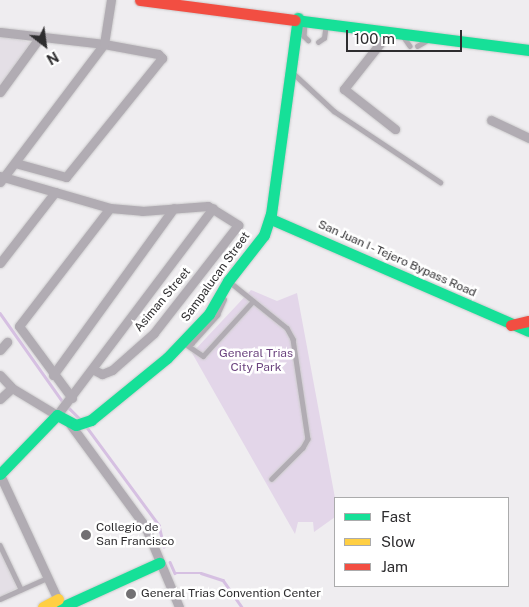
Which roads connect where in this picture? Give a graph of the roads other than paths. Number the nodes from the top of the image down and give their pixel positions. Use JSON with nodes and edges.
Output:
{"nodes":[{"id":1,"x":111,"y":0,"type":"edge"},
{"id":2,"x":140,"y":0,"type":"edge"},
{"id":3,"x":302,"y":19,"type":"junction"},
{"id":4,"x":326,"y":22,"type":"junction"},
{"id":5,"x":0,"y":32,"type":"edge"},
{"id":6,"x":389,"y":32,"type":"junction"},
{"id":7,"x":401,"y":32,"type":"junction"},
{"id":8,"x":300,"y":36,"type":"junction"},
{"id":9,"x":431,"y":36,"type":"junction"},
{"id":10,"x":40,"y":37,"type":"junction"},
{"id":11,"x":308,"y":40,"type":"dead end"},
{"id":12,"x":318,"y":42,"type":"dead end"},
{"id":13,"x":104,"y":44,"type":"junction"},
{"id":14,"x":410,"y":46,"type":"dead end"},
{"id":15,"x":417,"y":46,"type":"dead end"},
{"id":16,"x":529,"y":50,"type":"edge"},
{"id":17,"x":293,"y":72,"type":"junction"},
{"id":18,"x":0,"y":92,"type":"edge"},
{"id":19,"x":491,"y":120,"type":"dead end"},
{"id":20,"x":395,"y":129,"type":"dead end"},
{"id":21,"x":529,"y":138,"type":"edge"},
{"id":22,"x":14,"y":163,"type":"junction"},
{"id":23,"x":1,"y":178,"type":"edge"},
{"id":24,"x":440,"y":182,"type":"dead end"},
{"id":25,"x":55,"y":192,"type":"junction"},
{"id":26,"x":110,"y":208,"type":"junction"},
{"id":27,"x":174,"y":208,"type":"junction"},
{"id":28,"x":213,"y":208,"type":"junction"},
{"id":29,"x":271,"y":218,"type":"junction"},
{"id":30,"x":0,"y":263,"type":"edge"},
{"id":31,"x":230,"y":282,"type":"junction"},
{"id":32,"x":253,"y":301,"type":"junction"},
{"id":33,"x":529,"y":321,"type":"edge"},
{"id":34,"x":512,"y":325,"type":"junction"},
{"id":35,"x":529,"y":331,"type":"edge"},
{"id":36,"x":7,"y":342,"type":"dead end"},
{"id":37,"x":183,"y":342,"type":"junction"},
{"id":38,"x":0,"y":350,"type":"edge"},
{"id":39,"x":94,"y":370,"type":"junction"},
{"id":40,"x":0,"y":375,"type":"edge"},
{"id":41,"x":53,"y":375,"type":"junction"},
{"id":42,"x":12,"y":388,"type":"junction"},
{"id":43,"x":0,"y":398,"type":"edge"},
{"id":44,"x":72,"y":398,"type":"junction"},
{"id":45,"x":57,"y":415,"type":"junction"},
{"id":46,"x":70,"y":424,"type":"junction"},
{"id":47,"x":0,"y":475,"type":"edge"},
{"id":48,"x":272,"y":479,"type":"dead end"},
{"id":49,"x":0,"y":544,"type":"edge"},
{"id":50,"x":159,"y":563,"type":"junction"},
{"id":51,"x":48,"y":577,"type":"junction"},
{"id":52,"x":21,"y":589,"type":"junction"},
{"id":53,"x":0,"y":600,"type":"edge"},
{"id":54,"x":61,"y":604,"type":"edge"},
{"id":55,"x":43,"y":607,"type":"edge"},
{"id":56,"x":179,"y":607,"type":"edge"}],
"edges":[{"from":1,"to":13,"type":"street"},
{"from":2,"to":3,"type":"street"},
{"from":3,"to":4,"type":"street"},
{"from":3,"to":8,"type":"street","name":"Sampalucan Street"},
{"from":4,"to":6,"type":"street"},
{"from":4,"to":12,"type":"lane"},
{"from":5,"to":10,"type":"street"},
{"from":6,"to":7,"type":"street"},
{"from":6,"to":20,"type":"street"},
{"from":7,"to":9,"type":"street"},
{"from":7,"to":14,"type":"lane"},
{"from":8,"to":11,"type":"lane"},
{"from":8,"to":17,"type":"street","name":"Sampalucan Street"},
{"from":9,"to":15,"type":"lane"},
{"from":9,"to":16,"type":"street"},
{"from":10,"to":13,"type":"street"},
{"from":10,"to":18,"type":"street"},
{"from":13,"to":22,"type":"street"},
{"from":13,"to":22,"type":"street"},
{"from":17,"to":24,"type":"lane"},
{"from":17,"to":29,"type":"street","name":"Sampalucan Street"},
{"from":19,"to":21,"type":"street"},
{"from":22,"to":23,"type":"street"},
{"from":23,"to":25,"type":"street"},
{"from":25,"to":26,"type":"street"},
{"from":25,"to":30,"type":"street"},
{"from":26,"to":27,"type":"street"},
{"from":26,"to":41,"type":"street"},
{"from":27,"to":28,"type":"street"},
{"from":27,"to":41,"type":"street"},
{"from":28,"to":39,"type":"street"},
{"from":28,"to":39,"type":"street","name":"Asiman Street"},
{"from":29,"to":31,"type":"street","name":"Sampalucan Street"},
{"from":29,"to":34,"type":"street","name":"San Juan I - Tejero Bypass Road"},
{"from":31,"to":32,"type":"lane"},
{"from":31,"to":37,"type":"street","name":"Sampalucan Street"},
{"from":32,"to":37,"type":"lane"},
{"from":32,"to":48,"type":"lane"},
{"from":33,"to":34,"type":"street"},
{"from":34,"to":35,"type":"street","name":"San Juan I - Tejero Bypass Road"},
{"from":36,"to":38,"type":"street"},
{"from":37,"to":46,"type":"street","name":"Sampalucan Street"},
{"from":39,"to":44,"type":"street"},
{"from":40,"to":42,"type":"street"},
{"from":41,"to":44,"type":"street"},
{"from":42,"to":43,"type":"street"},
{"from":42,"to":45,"type":"street"},
{"from":44,"to":45,"type":"street"},
{"from":45,"to":46,"type":"street"},
{"from":45,"to":47,"type":"street"},
{"from":46,"to":50,"type":"street"},
{"from":47,"to":51,"type":"street"},
{"from":49,"to":52,"type":"lane"},
{"from":50,"to":54,"type":"street"},
{"from":50,"to":56,"type":"street"},
{"from":51,"to":52,"type":"lane"},
{"from":51,"to":54,"type":"street"},
{"from":52,"to":53,"type":"lane"},
{"from":54,"to":55,"type":"street"}]}
